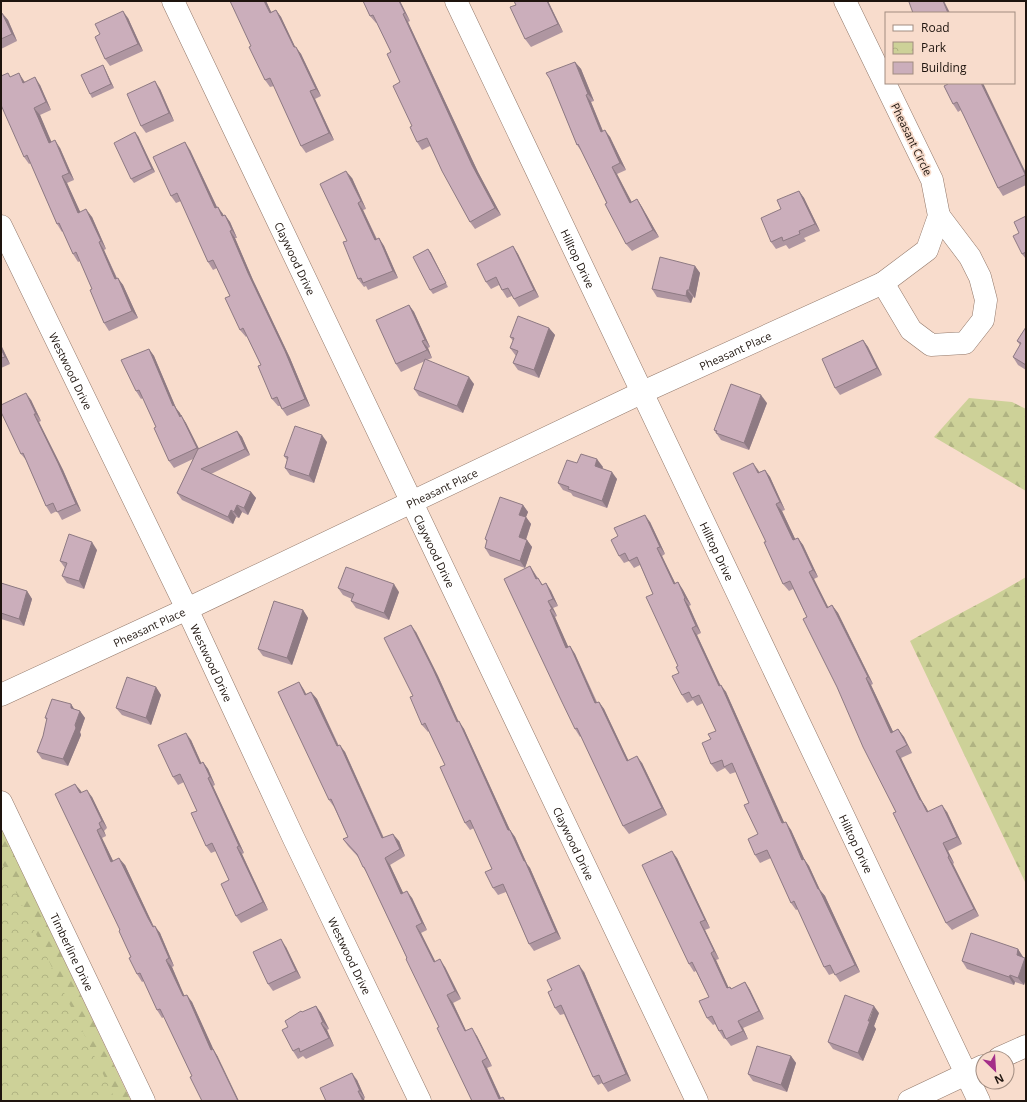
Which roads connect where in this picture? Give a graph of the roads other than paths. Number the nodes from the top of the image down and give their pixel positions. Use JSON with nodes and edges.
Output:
{"nodes":[{"id":1,"x":174,"y":1,"type":"edge"},
{"id":2,"x":456,"y":1,"type":"edge"},
{"id":3,"x":845,"y":1,"type":"edge"},
{"id":4,"x":885,"y":83,"type":"edge"},
{"id":5,"x":885,"y":84,"type":"edge"},
{"id":6,"x":939,"y":216,"type":"junction"},
{"id":7,"x":1,"y":226,"type":"edge"},
{"id":8,"x":883,"y":282,"type":"junction"},
{"id":9,"x":643,"y":392,"type":"junction"},
{"id":10,"x":412,"y":501,"type":"junction"},
{"id":11,"x":186,"y":609,"type":"junction"},
{"id":12,"x":1,"y":695,"type":"edge"},
{"id":13,"x":1,"y":802,"type":"edge"},
{"id":14,"x":1026,"y":1046,"type":"edge"},
{"id":15,"x":1015,"y":1051,"type":"edge"},
{"id":16,"x":974,"y":1069,"type":"edge"},
{"id":17,"x":144,"y":1101,"type":"edge"},
{"id":18,"x":420,"y":1101,"type":"edge"},
{"id":19,"x":697,"y":1101,"type":"edge"},
{"id":20,"x":909,"y":1101,"type":"edge"},
{"id":21,"x":979,"y":1101,"type":"edge"}],
"edges":[{"from":1,"to":10,"type":"street","name":"Claywood Drive"},
{"from":2,"to":9,"type":"street","name":"Hilltop Drive"},
{"from":3,"to":4,"type":"street","name":"Pheasant Circle"},
{"from":5,"to":6,"type":"street","name":"Pheasant Circle"},
{"from":6,"to":8,"type":"street"},
{"from":6,"to":8,"type":"street","name":"Pheasant Circle"},
{"from":7,"to":11,"type":"street","name":"Westwood Drive"},
{"from":8,"to":9,"type":"street","name":"Pheasant Place"},
{"from":9,"to":10,"type":"street","name":"Pheasant Place"},
{"from":9,"to":16,"type":"street","name":"Hilltop Drive"},
{"from":10,"to":11,"type":"street","name":"Pheasant Place"},
{"from":10,"to":19,"type":"street","name":"Claywood Drive"},
{"from":11,"to":12,"type":"street","name":"Pheasant Place"},
{"from":11,"to":18,"type":"street","name":"Westwood Drive"},
{"from":13,"to":17,"type":"street","name":"Timberline Drive"},
{"from":14,"to":15,"type":"street"},
{"from":16,"to":20,"type":"street"},
{"from":16,"to":21,"type":"street","name":"Hilltop Drive"}]}
